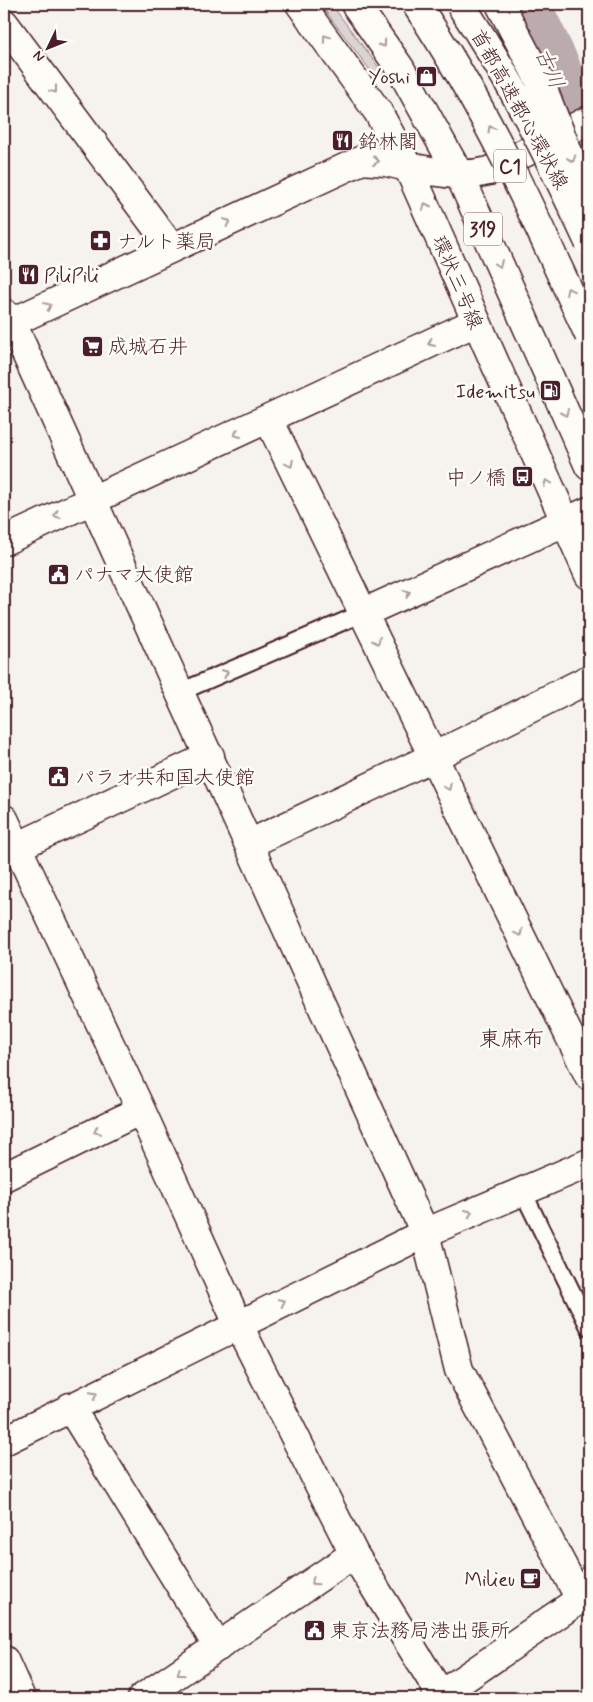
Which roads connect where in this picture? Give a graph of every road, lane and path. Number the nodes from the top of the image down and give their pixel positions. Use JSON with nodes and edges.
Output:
{"nodes":[{"id":1,"x":300,"y":4,"type":"edge"},
{"id":2,"x":354,"y":4,"type":"edge"},
{"id":3,"x":416,"y":4,"type":"edge"},
{"id":4,"x":460,"y":4,"type":"edge"},
{"id":5,"x":500,"y":4,"type":"edge"},
{"id":6,"x":4,"y":23,"type":"edge"},
{"id":7,"x":589,"y":120,"type":"edge"},
{"id":8,"x":408,"y":168,"type":"junction"},
{"id":9,"x":460,"y":176,"type":"junction"},
{"id":10,"x":589,"y":209,"type":"edge"},
{"id":11,"x":589,"y":242,"type":"edge"},
{"id":12,"x":171,"y":247,"type":"junction"},
{"id":13,"x":6,"y":321,"type":"edge"},
{"id":14,"x":476,"y":322,"type":"junction"},
{"id":15,"x":589,"y":335,"type":"edge"},
{"id":16,"x":269,"y":420,"type":"junction"},
{"id":17,"x":589,"y":466,"type":"edge"},
{"id":18,"x":92,"y":499,"type":"junction"},
{"id":19,"x":577,"y":517,"type":"edge"},
{"id":20,"x":4,"y":541,"type":"edge"},
{"id":21,"x":589,"y":575,"type":"edge"},
{"id":22,"x":363,"y":613,"type":"junction"},
{"id":23,"x":589,"y":679,"type":"edge"},
{"id":24,"x":180,"y":692,"type":"junction"},
{"id":25,"x":210,"y":756,"type":"junction"},
{"id":26,"x":433,"y":757,"type":"junction"},
{"id":27,"x":4,"y":819,"type":"edge"},
{"id":28,"x":249,"y":844,"type":"junction"},
{"id":29,"x":10,"y":850,"type":"edge"},
{"id":30,"x":589,"y":1076,"type":"edge"},
{"id":31,"x":141,"y":1110,"type":"junction"},
{"id":32,"x":589,"y":1163,"type":"edge"},
{"id":33,"x":4,"y":1177,"type":"edge"},
{"id":34,"x":522,"y":1190,"type":"junction"},
{"id":35,"x":425,"y":1233,"type":"junction"},
{"id":36,"x":238,"y":1324,"type":"junction"},
{"id":37,"x":589,"y":1327,"type":"edge"},
{"id":38,"x":70,"y":1407,"type":"junction"},
{"id":39,"x":4,"y":1441,"type":"edge"},
{"id":40,"x":354,"y":1554,"type":"junction"},
{"id":41,"x":586,"y":1602,"type":"edge"},
{"id":42,"x":218,"y":1647,"type":"junction"},
{"id":43,"x":4,"y":1660,"type":"edge"},
{"id":44,"x":438,"y":1696,"type":"edge"},
{"id":45,"x":22,"y":1698,"type":"edge"},
{"id":46,"x":142,"y":1698,"type":"edge"}],
"edges":[{"from":8,"to":1,"type":"main road","name":"環状三号線","number":"319","one_way":true},
{"from":2,"to":9,"type":"main road","number":"319","one_way":true},
{"from":15,"to":3,"type":"main road","name":"首都高速都心環状線","number":"C1","one_way":true,"bridge":true},
{"from":4,"to":11,"type":"main road","name":"首都高速都心環状線","number":"C1","bridge":true},
{"from":5,"to":10,"type":"main road","one_way":true,"bridge":true},
{"from":6,"to":12,"type":"main road","one_way":true},
{"from":7,"to":9,"type":"main road","bridge":true},
{"from":8,"to":9,"type":"main road"},
{"from":12,"to":8,"type":"main road","one_way":true},
{"from":14,"to":8,"type":"main road","name":"環状三号線","number":"319","one_way":true},
{"from":9,"to":17,"type":"main road","number":"319","one_way":true},
{"from":13,"to":12,"type":"main road","one_way":true},
{"from":13,"to":18,"type":"main road"},
{"from":14,"to":16,"type":"main road","one_way":true},
{"from":19,"to":14,"type":"main road","name":"環状三号線","number":"319","one_way":true},
{"from":16,"to":18,"type":"main road","one_way":true},
{"from":16,"to":22,"type":"main road","one_way":true},
{"from":18,"to":20,"type":"main road","one_way":true},
{"from":18,"to":24,"type":"main road"},
{"from":19,"to":21,"type":"main road","name":"環状三号線","number":"319"},
{"from":22,"to":19,"type":"main road","one_way":true},
{"from":24,"to":22,"type":"lane","one_way":true},
{"from":22,"to":26,"type":"main road","one_way":true},
{"from":23,"to":26,"type":"main road"},
{"from":24,"to":25,"type":"main road"},
{"from":25,"to":28,"type":"main road"},
{"from":25,"to":29,"type":"main road"},
{"from":26,"to":28,"type":"main road"},
{"from":26,"to":30,"type":"main road","one_way":true},
{"from":27,"to":29,"type":"main road"},
{"from":28,"to":35,"type":"main road"},
{"from":29,"to":31,"type":"main road"},
{"from":31,"to":33,"type":"main road","one_way":true},
{"from":31,"to":36,"type":"main road"},
{"from":32,"to":34,"type":"main road"},
{"from":35,"to":34,"type":"main road","one_way":true},
{"from":34,"to":37,"type":"lane"},
{"from":36,"to":35,"type":"main road","one_way":true},
{"from":35,"to":41,"type":"main road"},
{"from":38,"to":36,"type":"main road","one_way":true},
{"from":36,"to":40,"type":"main road"},
{"from":38,"to":39,"type":"main road"},
{"from":38,"to":42,"type":"main road"},
{"from":40,"to":42,"type":"main road","one_way":true},
{"from":40,"to":44,"type":"main road"},
{"from":41,"to":44,"type":"main road"},
{"from":42,"to":46,"type":"main road","one_way":true},
{"from":43,"to":45,"type":"main road"}]}
